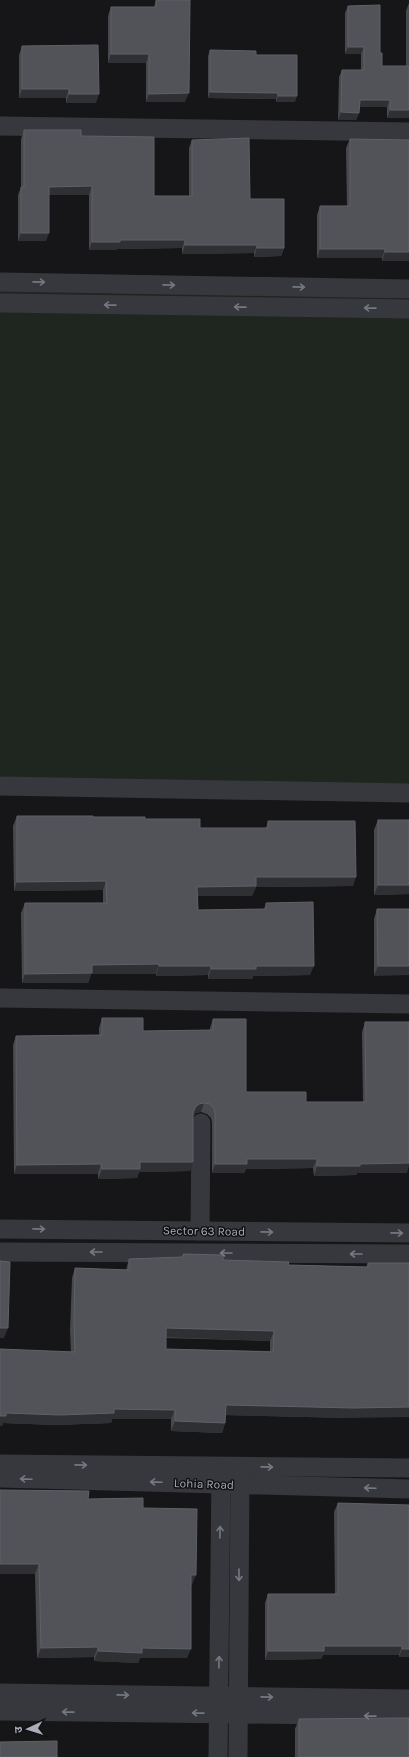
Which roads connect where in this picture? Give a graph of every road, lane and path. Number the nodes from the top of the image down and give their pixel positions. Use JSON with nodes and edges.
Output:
{"nodes":[{"id":1,"x":0,"y":126,"type":"edge"},
{"id":2,"x":409,"y":132,"type":"edge"},
{"id":3,"x":0,"y":282,"type":"edge"},
{"id":4,"x":409,"y":289,"type":"edge"},
{"id":5,"x":0,"y":303,"type":"edge"},
{"id":6,"x":409,"y":309,"type":"edge"},
{"id":7,"x":0,"y":786,"type":"edge"},
{"id":8,"x":409,"y":794,"type":"edge"},
{"id":9,"x":0,"y":998,"type":"edge"},
{"id":10,"x":409,"y":1004,"type":"edge"},
{"id":11,"x":201,"y":1123,"type":"dead end"},
{"id":12,"x":0,"y":1229,"type":"edge"},
{"id":13,"x":200,"y":1231,"type":"junction"},
{"id":14,"x":409,"y":1233,"type":"edge"},
{"id":15,"x":0,"y":1252,"type":"edge"},
{"id":16,"x":409,"y":1254,"type":"edge"},
{"id":17,"x":0,"y":1464,"type":"edge"},
{"id":18,"x":409,"y":1468,"type":"edge"},
{"id":19,"x":221,"y":1475,"type":"junction"},
{"id":20,"x":240,"y":1476,"type":"junction"},
{"id":21,"x":0,"y":1478,"type":"edge"},
{"id":22,"x":409,"y":1489,"type":"edge"},
{"id":23,"x":0,"y":1693,"type":"edge"},
{"id":24,"x":409,"y":1698,"type":"edge"},
{"id":25,"x":219,"y":1705,"type":"junction"},
{"id":26,"x":238,"y":1705,"type":"junction"},
{"id":27,"x":0,"y":1711,"type":"edge"},
{"id":28,"x":409,"y":1716,"type":"edge"},
{"id":29,"x":218,"y":1757,"type":"edge"},
{"id":30,"x":238,"y":1757,"type":"edge"}],
"edges":[{"from":1,"to":2,"type":"street"},
{"from":3,"to":4,"type":"street","one_way":true},
{"from":6,"to":5,"type":"street","one_way":true},
{"from":7,"to":8,"type":"street"},
{"from":9,"to":10,"type":"street"},
{"from":11,"to":13,"type":"street"},
{"from":12,"to":13,"type":"street","name":"Sector 63 Road","one_way":true},
{"from":13,"to":14,"type":"street","name":"Sector 63 Road","one_way":true},
{"from":16,"to":15,"type":"street","name":"Sector 63 Road","one_way":true},
{"from":17,"to":19,"type":"street","name":"Lohia Road","one_way":true},
{"from":20,"to":18,"type":"street","name":"Lohia Road","one_way":true},
{"from":19,"to":20,"type":"street","name":"Lohia Road"},
{"from":19,"to":21,"type":"street","name":"Lohia Road","one_way":true},
{"from":25,"to":19,"type":"street","one_way":true},
{"from":22,"to":20,"type":"street","name":"Lohia Road","one_way":true},
{"from":20,"to":26,"type":"street","one_way":true},
{"from":23,"to":25,"type":"street","one_way":true},
{"from":26,"to":24,"type":"street","one_way":true},
{"from":25,"to":26,"type":"street"},
{"from":25,"to":27,"type":"street","one_way":true},
{"from":25,"to":29,"type":"street"},
{"from":28,"to":26,"type":"street","one_way":true},
{"from":26,"to":30,"type":"street"}]}
